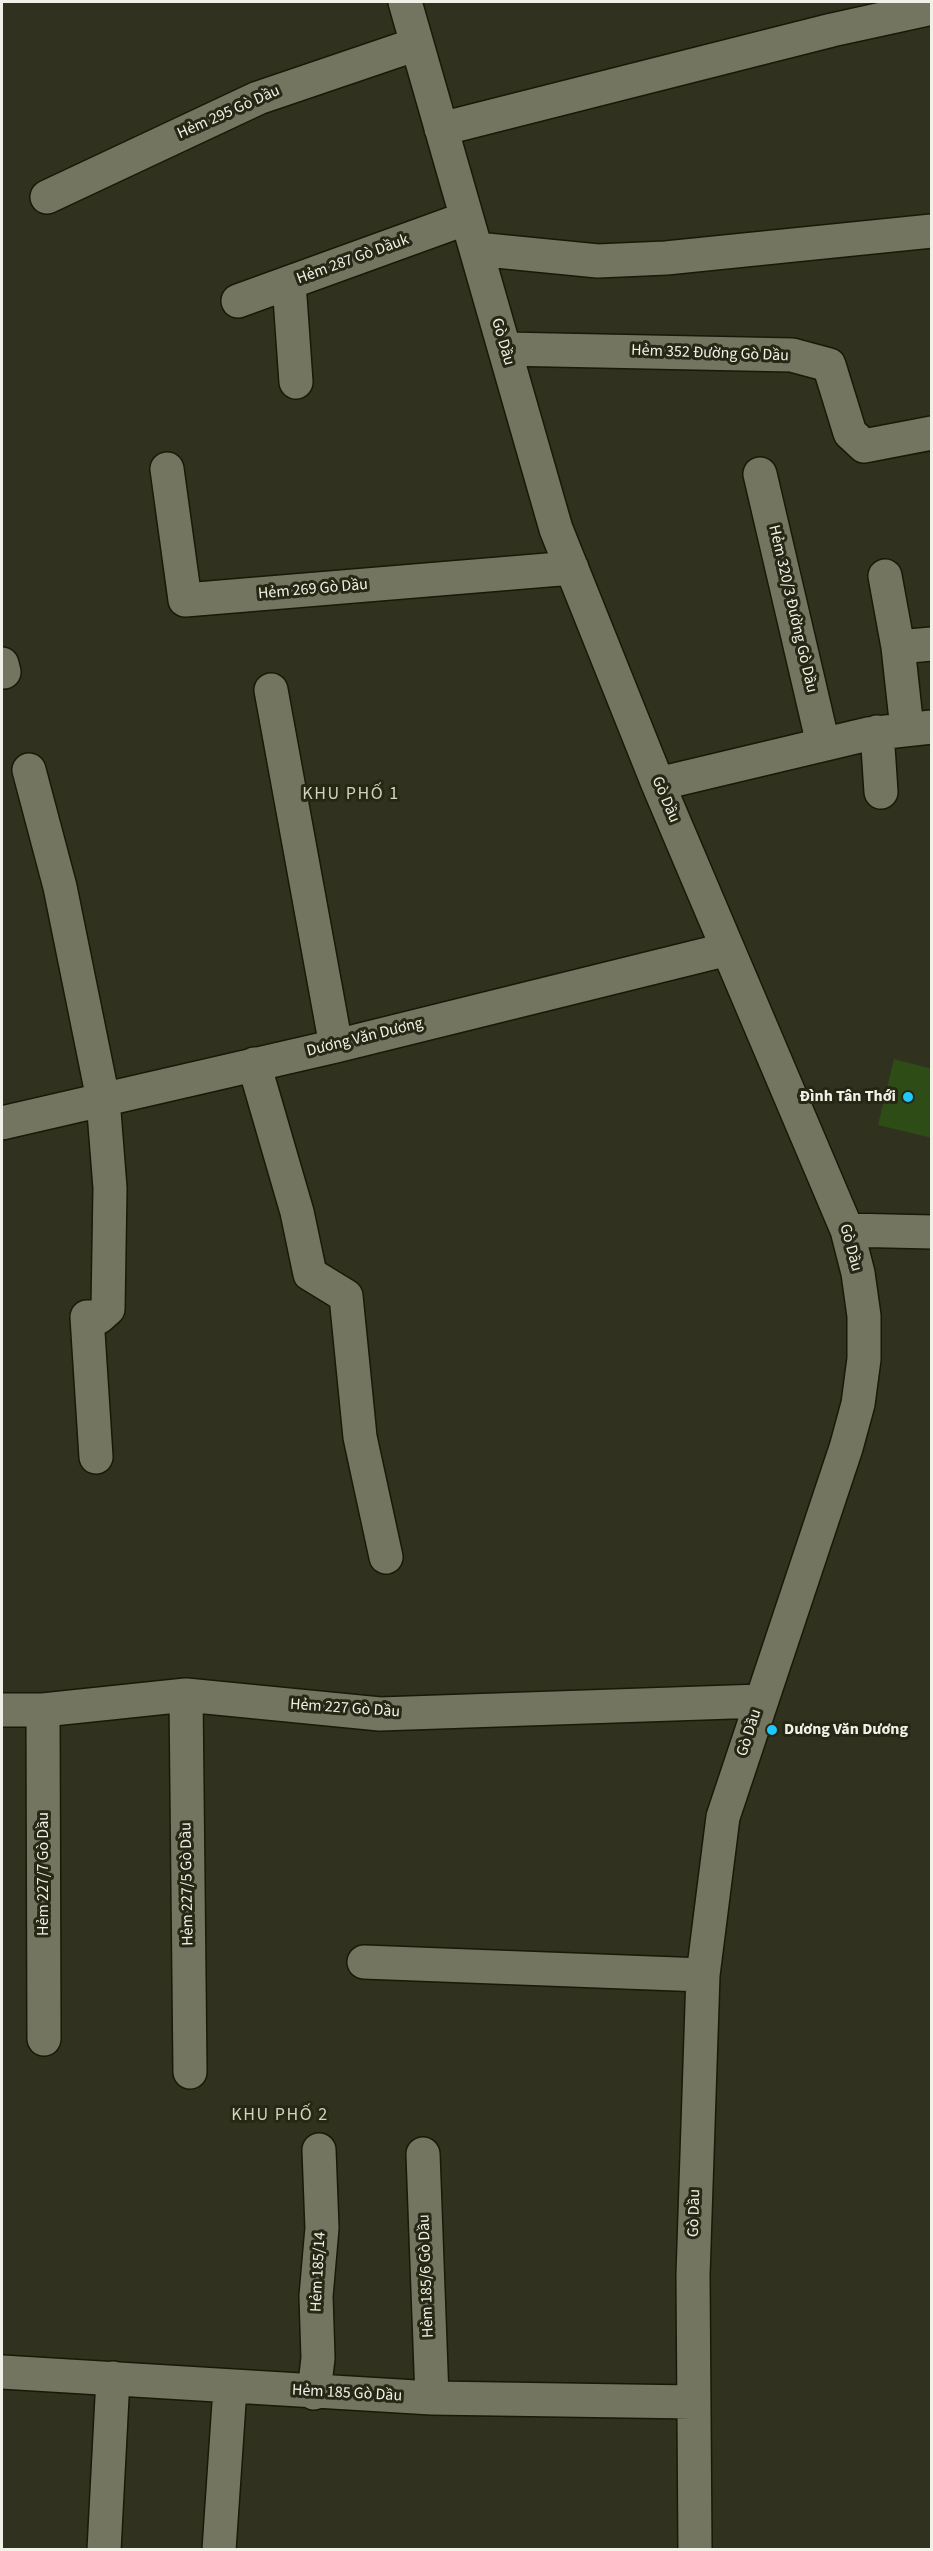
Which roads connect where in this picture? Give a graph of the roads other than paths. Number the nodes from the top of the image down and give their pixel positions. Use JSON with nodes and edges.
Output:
{"nodes":[{"id":1,"x":405,"y":2,"type":"edge"},
{"id":2,"x":932,"y":8,"type":"edge"},
{"id":3,"x":417,"y":44,"type":"junction"},
{"id":4,"x":441,"y":129,"type":"junction"},
{"id":5,"x":47,"y":197,"type":"dead end"},
{"id":6,"x":467,"y":218,"type":"junction"},
{"id":7,"x":932,"y":231,"type":"edge"},
{"id":8,"x":476,"y":249,"type":"junction"},
{"id":9,"x":289,"y":283,"type":"junction"},
{"id":10,"x":238,"y":301,"type":"dead end"},
{"id":11,"x":505,"y":349,"type":"junction"},
{"id":12,"x":296,"y":382,"type":"dead end"},
{"id":13,"x":932,"y":433,"type":"edge"},
{"id":14,"x":166,"y":470,"type":"dead end"},
{"id":15,"x":760,"y":474,"type":"dead end"},
{"id":16,"x":572,"y":568,"type":"junction"},
{"id":17,"x":885,"y":576,"type":"dead end"},
{"id":18,"x":932,"y":644,"type":"edge"},
{"id":19,"x":898,"y":647,"type":"junction"},
{"id":20,"x":271,"y":690,"type":"dead end"},
{"id":21,"x":905,"y":730,"type":"edge"},
{"id":22,"x":823,"y":744,"type":"junction"},
{"id":23,"x":29,"y":770,"type":"dead end"},
{"id":24,"x":658,"y":784,"type":"junction"},
{"id":25,"x":880,"y":792,"type":"dead end"},
{"id":26,"x":728,"y":949,"type":"junction"},
{"id":27,"x":336,"y":1046,"type":"junction"},
{"id":28,"x":254,"y":1064,"type":"junction"},
{"id":29,"x":103,"y":1099,"type":"junction"},
{"id":30,"x":2,"y":1123,"type":"edge"},
{"id":31,"x":847,"y":1230,"type":"junction"},
{"id":32,"x":932,"y":1232,"type":"edge"},
{"id":33,"x":96,"y":1457,"type":"dead end"},
{"id":34,"x":386,"y":1557,"type":"dead end"},
{"id":35,"x":186,"y":1695,"type":"junction"},
{"id":36,"x":761,"y":1701,"type":"junction"},
{"id":37,"x":2,"y":1710,"type":"edge"},
{"id":38,"x":43,"y":1710,"type":"junction"},
{"id":39,"x":364,"y":1962,"type":"dead end"},
{"id":40,"x":703,"y":1975,"type":"junction"},
{"id":41,"x":44,"y":2039,"type":"dead end"},
{"id":42,"x":190,"y":2072,"type":"dead end"},
{"id":43,"x":319,"y":2150,"type":"dead end"},
{"id":44,"x":423,"y":2154,"type":"dead end"},
{"id":45,"x":2,"y":2372,"type":"edge"},
{"id":46,"x":113,"y":2378,"type":"junction"},
{"id":47,"x":230,"y":2388,"type":"junction"},
{"id":48,"x":314,"y":2393,"type":"junction"},
{"id":49,"x":432,"y":2398,"type":"junction"},
{"id":50,"x":693,"y":2402,"type":"junction"},
{"id":51,"x":104,"y":2550,"type":"edge"},
{"id":52,"x":219,"y":2550,"type":"edge"},
{"id":53,"x":695,"y":2550,"type":"edge"}],
"edges":[{"from":1,"to":3,"type":"street","name":"Gò Dầu"},
{"from":2,"to":4,"type":"street"},
{"from":3,"to":4,"type":"street","name":"Gò Dầu"},
{"from":3,"to":5,"type":"street","name":"Hẻm 295 Gò Dầu"},
{"from":4,"to":6,"type":"street","name":"Gò Dầu"},
{"from":6,"to":8,"type":"street","name":"Gò Dầu"},
{"from":6,"to":9,"type":"street","name":"Hẻm 287 Gò Dầuk"},
{"from":7,"to":8,"type":"street"},
{"from":8,"to":11,"type":"street","name":"Gò Dầu"},
{"from":9,"to":10,"type":"street","name":"Hẻm 287 Gò Dầuk"},
{"from":9,"to":12,"type":"street"},
{"from":11,"to":13,"type":"street","name":"Hẻm 352 Đường Gò Dầu"},
{"from":11,"to":16,"type":"street","name":"Gò Dầu"},
{"from":14,"to":16,"type":"street","name":"Hẻm 269 Gò Dầu"},
{"from":15,"to":22,"type":"street","name":"Hẻm 320/3 Đường Gò Dầu"},
{"from":16,"to":24,"type":"street","name":"Gò Dầu"},
{"from":17,"to":19,"type":"street"},
{"from":18,"to":19,"type":"street"},
{"from":19,"to":21,"type":"street"},
{"from":20,"to":27,"type":"street"},
{"from":21,"to":22,"type":"street"},
{"from":21,"to":25,"type":"street"},
{"from":22,"to":24,"type":"street"},
{"from":23,"to":29,"type":"street"},
{"from":24,"to":26,"type":"street","name":"Gò Dầu"},
{"from":26,"to":27,"type":"street","name":"Dương Văn Dương"},
{"from":26,"to":31,"type":"street","name":"Gò Dầu"},
{"from":27,"to":28,"type":"street","name":"Dương Văn Dương"},
{"from":28,"to":29,"type":"street","name":"Dương Văn Dương"},
{"from":28,"to":34,"type":"street"},
{"from":29,"to":30,"type":"street","name":"Dương Văn Dương"},
{"from":29,"to":33,"type":"street"},
{"from":31,"to":32,"type":"street"},
{"from":31,"to":36,"type":"street","name":"Gò Dầu"},
{"from":35,"to":36,"type":"street","name":"Hẻm 227 Gò Dầu"},
{"from":35,"to":38,"type":"street","name":"Hẻm 227 Gò Dầu"},
{"from":35,"to":42,"type":"street","name":"Hẻm 227/5 Gò Dầu"},
{"from":36,"to":40,"type":"street","name":"Gò Dầu"},
{"from":37,"to":38,"type":"street","name":"Hẻm 227 Gò Dầu"},
{"from":38,"to":41,"type":"street","name":"Hẻm 227/7 Gò Dầu"},
{"from":39,"to":40,"type":"street"},
{"from":40,"to":50,"type":"street","name":"Gò Dầu"},
{"from":43,"to":48,"type":"street","name":"Hẻm 185/14"},
{"from":44,"to":49,"type":"street","name":"Hẻm 185/6 Gò Dầu"},
{"from":45,"to":46,"type":"street","name":"Hẻm 185 Gò Dầu"},
{"from":46,"to":47,"type":"street","name":"Hẻm 185 Gò Dầu"},
{"from":46,"to":51,"type":"street"},
{"from":47,"to":48,"type":"street","name":"Hẻm 185 Gò Dầu"},
{"from":47,"to":52,"type":"street"},
{"from":48,"to":49,"type":"street","name":"Hẻm 185 Gò Dầu"},
{"from":49,"to":50,"type":"street","name":"Hẻm 185 Gò Dầu"},
{"from":50,"to":53,"type":"street","name":"Gò Dầu"}]}
